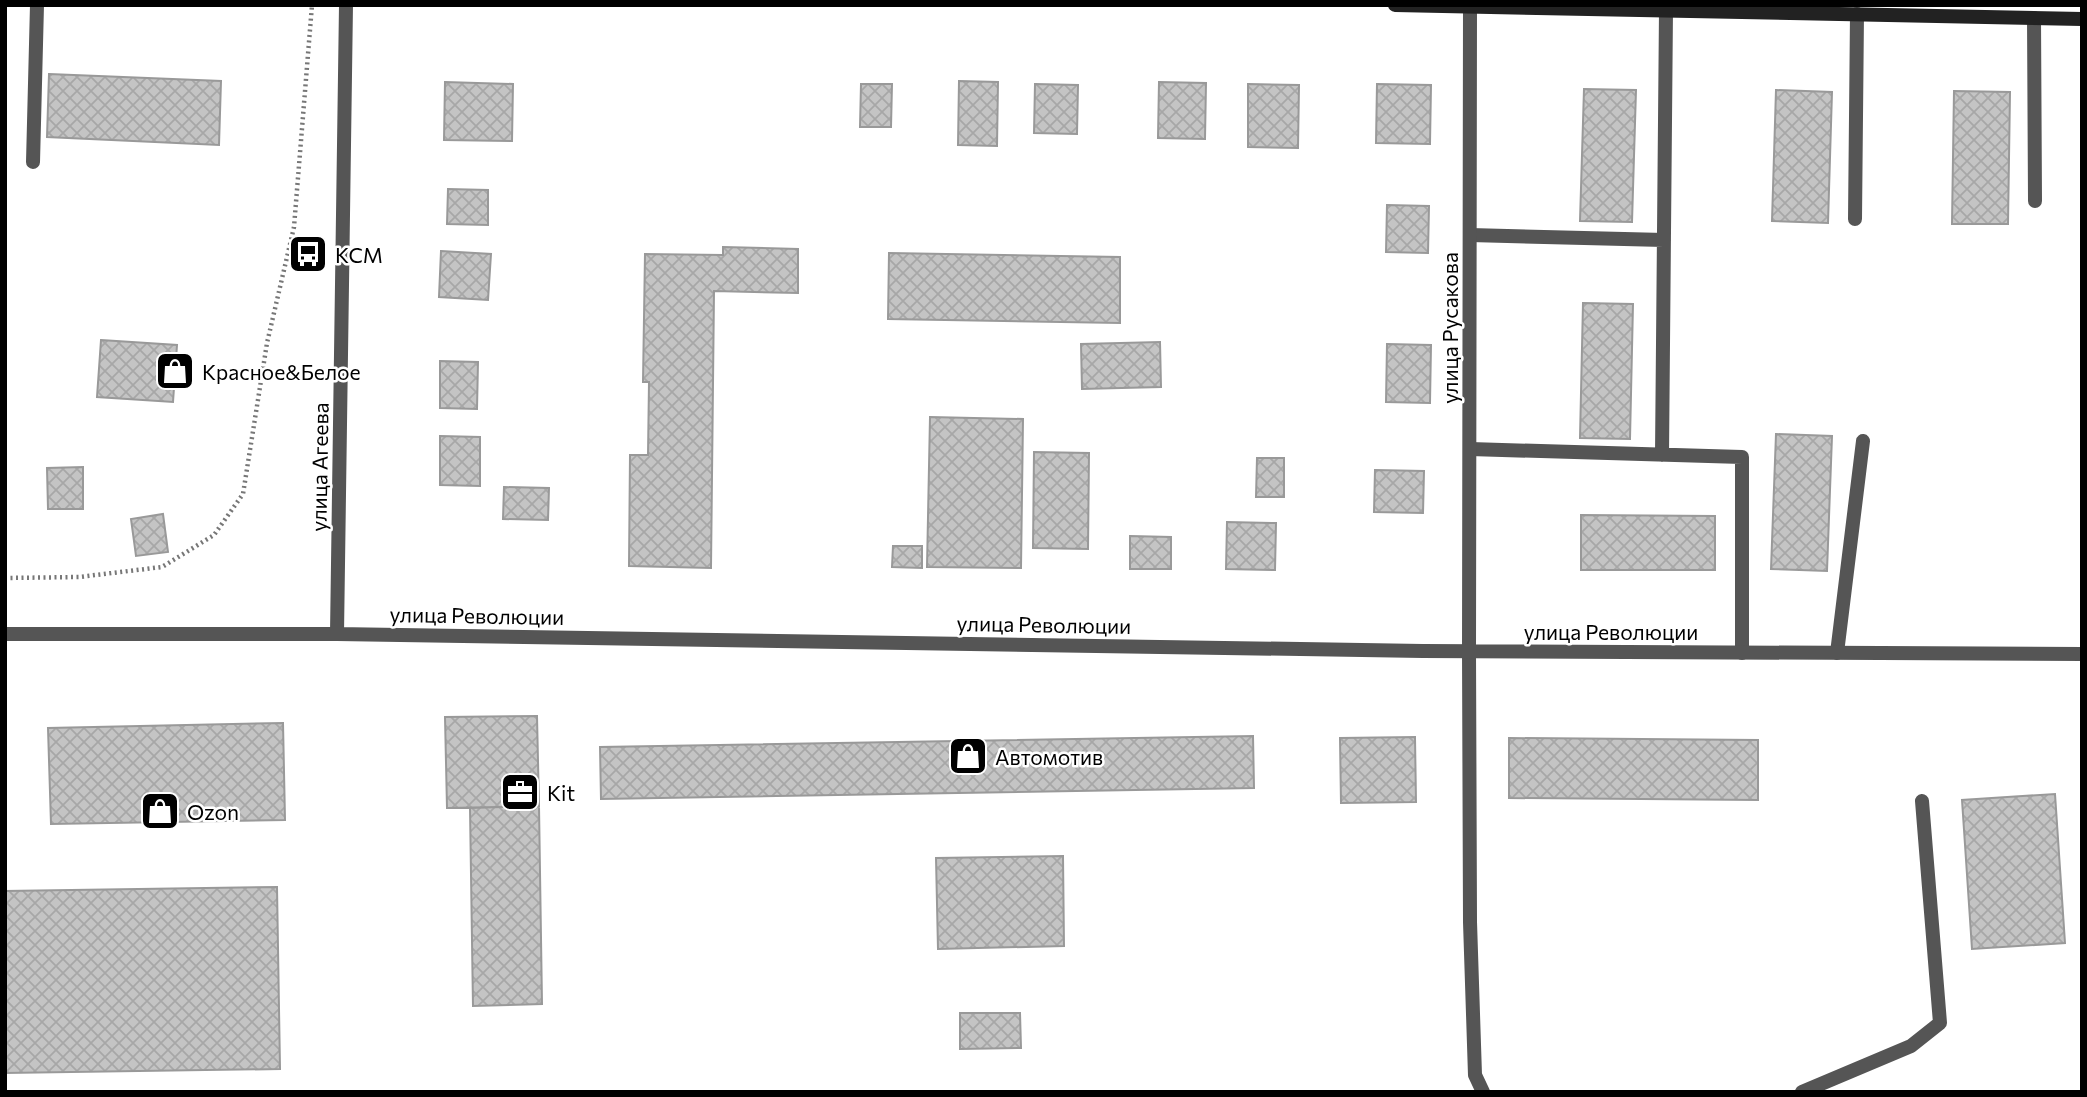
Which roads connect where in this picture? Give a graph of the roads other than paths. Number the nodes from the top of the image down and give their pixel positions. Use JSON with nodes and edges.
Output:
{"nodes":[{"id":1,"x":37,"y":5,"type":"edge"},
{"id":2,"x":346,"y":5,"type":"edge"},
{"id":3,"x":1395,"y":5,"type":"edge"},
{"id":4,"x":1470,"y":6,"type":"edge"},
{"id":5,"x":1666,"y":10,"type":"junction"},
{"id":6,"x":1857,"y":14,"type":"junction"},
{"id":7,"x":2034,"y":18,"type":"junction"},
{"id":8,"x":2082,"y":19,"type":"edge"},
{"id":9,"x":33,"y":162,"type":"dead end"},
{"id":10,"x":2035,"y":201,"type":"dead end"},
{"id":11,"x":1855,"y":219,"type":"dead end"},
{"id":12,"x":1470,"y":235,"type":"junction"},
{"id":13,"x":1664,"y":240,"type":"junction"},
{"id":14,"x":1863,"y":441,"type":"dead end"},
{"id":15,"x":1470,"y":449,"type":"junction"},
{"id":16,"x":1662,"y":455,"type":"junction"},
{"id":17,"x":5,"y":634,"type":"edge"},
{"id":18,"x":337,"y":634,"type":"junction"},
{"id":19,"x":1469,"y":651,"type":"junction"},
{"id":20,"x":1742,"y":653,"type":"junction"},
{"id":21,"x":1837,"y":653,"type":"junction"},
{"id":22,"x":2082,"y":654,"type":"edge"},
{"id":23,"x":1922,"y":801,"type":"dead end"},
{"id":24,"x":1483,"y":1092,"type":"edge"},
{"id":25,"x":1802,"y":1092,"type":"edge"}],
"edges":[{"from":1,"to":9,"type":"street"},
{"from":2,"to":18,"type":"street","name":"улица Агеева"},
{"from":3,"to":4,"type":"street"},
{"from":4,"to":5,"type":"street"},
{"from":4,"to":12,"type":"street","name":"улица Русакова"},
{"from":5,"to":6,"type":"street"},
{"from":5,"to":13,"type":"street"},
{"from":6,"to":7,"type":"street"},
{"from":6,"to":11,"type":"street"},
{"from":7,"to":8,"type":"street"},
{"from":7,"to":10,"type":"street"},
{"from":12,"to":13,"type":"street"},
{"from":12,"to":15,"type":"street","name":"улица Русакова"},
{"from":13,"to":16,"type":"street"},
{"from":14,"to":21,"type":"street"},
{"from":15,"to":16,"type":"street"},
{"from":15,"to":19,"type":"street","name":"улица Русакова"},
{"from":16,"to":20,"type":"street"},
{"from":17,"to":18,"type":"street","name":"улица Революции"},
{"from":18,"to":19,"type":"street","name":"улица Революции"},
{"from":19,"to":20,"type":"street","name":"улица Революции"},
{"from":19,"to":24,"type":"street","name":"улица Русакова"},
{"from":20,"to":21,"type":"street","name":"улица Революции"},
{"from":21,"to":22,"type":"street","name":"улица Революции"},
{"from":23,"to":25,"type":"street"}]}
